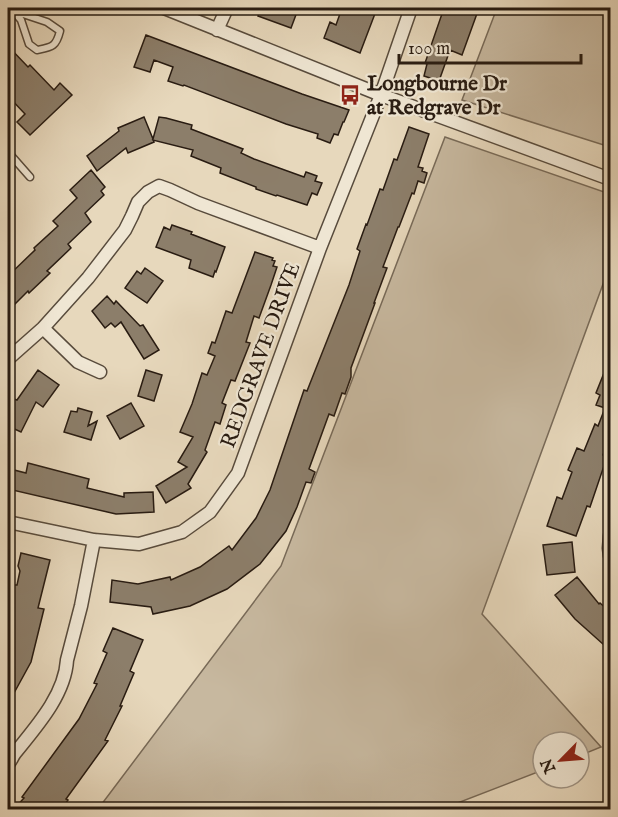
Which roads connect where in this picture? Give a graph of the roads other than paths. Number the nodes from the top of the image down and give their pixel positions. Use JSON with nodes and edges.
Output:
{"nodes":[{"id":1,"x":164,"y":8,"type":"edge"},
{"id":2,"x":227,"y":8,"type":"edge"},
{"id":3,"x":411,"y":8,"type":"edge"},
{"id":4,"x":13,"y":9,"type":"edge"},
{"id":5,"x":217,"y":30,"type":"junction"},
{"id":6,"x":381,"y":95,"type":"junction"},
{"id":7,"x":8,"y":152,"type":"edge"},
{"id":8,"x":30,"y":177,"type":"dead end"},
{"id":9,"x":610,"y":178,"type":"edge"},
{"id":10,"x":320,"y":248,"type":"junction"},
{"id":11,"x":43,"y":328,"type":"junction"},
{"id":12,"x":8,"y":359,"type":"edge"},
{"id":13,"x":100,"y":372,"type":"dead end"},
{"id":14,"x":8,"y":522,"type":"edge"},
{"id":15,"x":610,"y":536,"type":"edge"},
{"id":16,"x":94,"y":540,"type":"junction"},
{"id":17,"x":610,"y":556,"type":"edge"},
{"id":18,"x":8,"y":764,"type":"edge"}],
"edges":[{"from":1,"to":5,"type":"street"},
{"from":2,"to":5,"type":"street"},
{"from":3,"to":6,"type":"street","name":"REDGRAVE DRIVE"},
{"from":4,"to":4,"type":"lane"},
{"from":5,"to":6,"type":"street"},
{"from":6,"to":9,"type":"street"},
{"from":6,"to":10,"type":"street","name":"REDGRAVE DRIVE"},
{"from":7,"to":8,"type":"lane"},
{"from":10,"to":11,"type":"street"},
{"from":10,"to":16,"type":"street","name":"REDGRAVE DRIVE"},
{"from":11,"to":12,"type":"street"},
{"from":11,"to":13,"type":"street"},
{"from":14,"to":16,"type":"street","name":"REDGRAVE DRIVE"},
{"from":15,"to":17,"type":"street"},
{"from":16,"to":18,"type":"street"}]}
